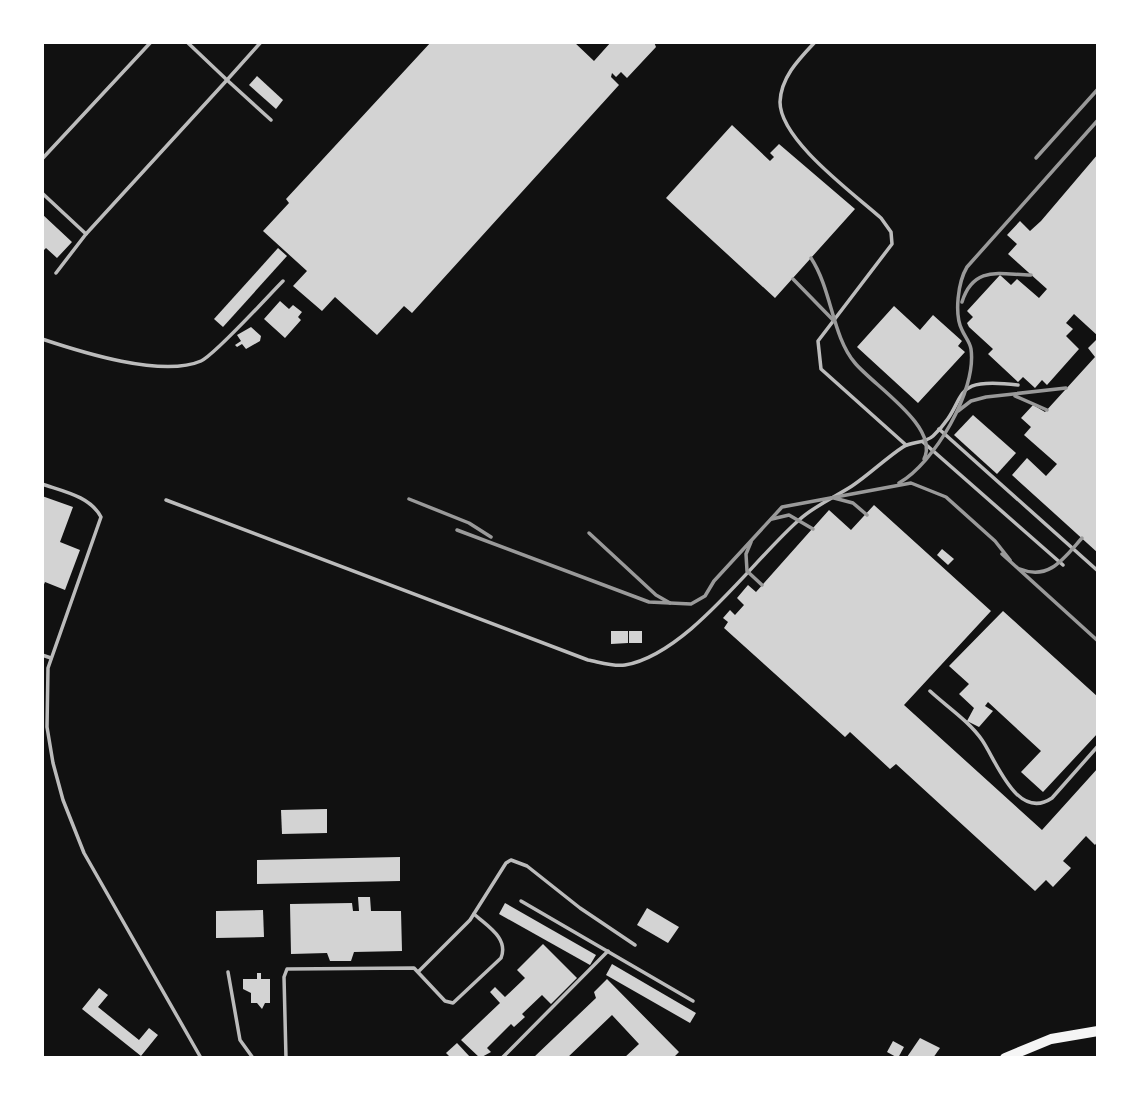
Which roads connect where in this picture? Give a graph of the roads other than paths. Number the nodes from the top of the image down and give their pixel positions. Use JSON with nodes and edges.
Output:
{"nodes":[{"id":1,"x":151,"y":42,"type":"edge"},
{"id":2,"x":187,"y":42,"type":"edge"},
{"id":3,"x":261,"y":42,"type":"edge"},
{"id":4,"x":815,"y":42,"type":"edge"},
{"id":5,"x":227,"y":80,"type":"junction"},
{"id":6,"x":271,"y":120,"type":"dead end"},
{"id":7,"x":42,"y":159,"type":"edge"},
{"id":8,"x":42,"y":193,"type":"edge"},
{"id":9,"x":86,"y":234,"type":"junction"},
{"id":10,"x":56,"y":273,"type":"dead end"},
{"id":11,"x":283,"y":281,"type":"dead end"},
{"id":12,"x":42,"y":339,"type":"edge"},
{"id":13,"x":1018,"y":385,"type":"dead end"},
{"id":14,"x":939,"y":429,"type":"junction"},
{"id":15,"x":923,"y":442,"type":"junction"},
{"id":16,"x":906,"y":444,"type":"junction"},
{"id":17,"x":42,"y":484,"type":"edge"},
{"id":18,"x":166,"y":500,"type":"dead end"},
{"id":19,"x":1063,"y":565,"type":"dead end"},
{"id":20,"x":1098,"y":571,"type":"edge"},
{"id":21,"x":42,"y":655,"type":"edge"},
{"id":22,"x":51,"y":659,"type":"junction"},
{"id":23,"x":930,"y":691,"type":"dead end"},
{"id":24,"x":1098,"y":746,"type":"edge"},
{"id":25,"x":521,"y":901,"type":"dead end"},
{"id":26,"x":474,"y":914,"type":"junction"},
{"id":27,"x":635,"y":945,"type":"dead end"},
{"id":28,"x":608,"y":951,"type":"junction"},
{"id":29,"x":419,"y":971,"type":"junction"},
{"id":30,"x":228,"y":972,"type":"dead end"},
{"id":31,"x":693,"y":1001,"type":"dead end"},
{"id":32,"x":1098,"y":1031,"type":"edge"},
{"id":33,"x":201,"y":1058,"type":"edge"},
{"id":34,"x":253,"y":1058,"type":"edge"},
{"id":35,"x":286,"y":1058,"type":"edge"},
{"id":36,"x":502,"y":1058,"type":"edge"},
{"id":37,"x":1005,"y":1058,"type":"edge"}],
"edges":[{"from":1,"to":7,"type":"lane"},
{"from":2,"to":5,"type":"lane"},
{"from":3,"to":5,"type":"lane"},
{"from":4,"to":16,"type":"lane"},
{"from":5,"to":6,"type":"lane"},
{"from":5,"to":9,"type":"lane"},
{"from":8,"to":9,"type":"lane"},
{"from":9,"to":10,"type":"lane"},
{"from":11,"to":12,"type":"lane"},
{"from":13,"to":14,"type":"lane"},
{"from":14,"to":15,"type":"lane"},
{"from":14,"to":20,"type":"lane"},
{"from":15,"to":16,"type":"lane"},
{"from":15,"to":19,"type":"lane"},
{"from":16,"to":18,"type":"lane"},
{"from":17,"to":22,"type":"lane"},
{"from":21,"to":22,"type":"lane"},
{"from":22,"to":33,"type":"lane"},
{"from":23,"to":24,"type":"lane"},
{"from":25,"to":28,"type":"lane"},
{"from":26,"to":27,"type":"lane"},
{"from":26,"to":29,"type":"lane"},
{"from":26,"to":29,"type":"lane"},
{"from":28,"to":31,"type":"lane"},
{"from":28,"to":36,"type":"lane"},
{"from":29,"to":35,"type":"lane"},
{"from":30,"to":34,"type":"lane"},
{"from":32,"to":37,"type":"main road"}]}
